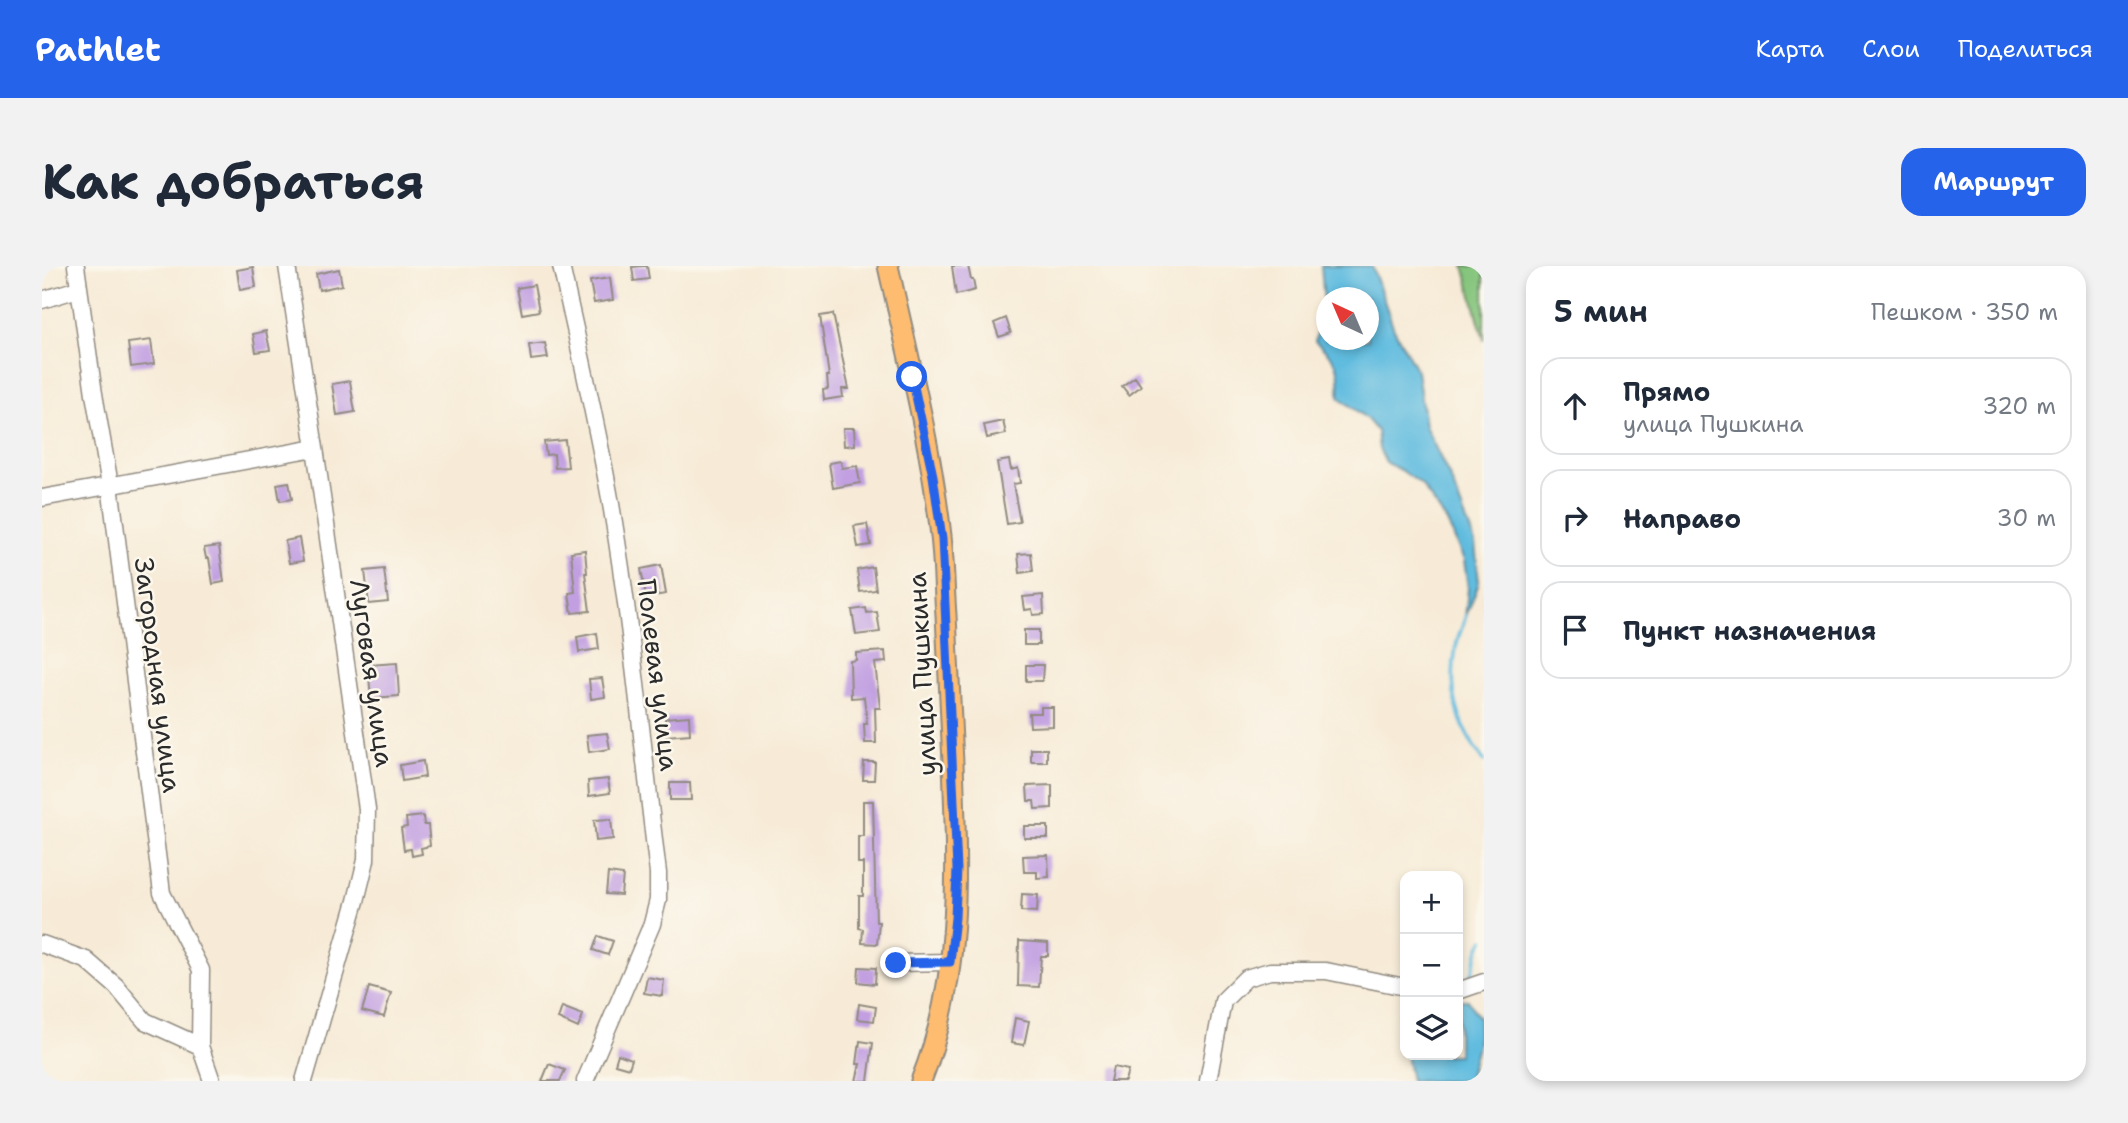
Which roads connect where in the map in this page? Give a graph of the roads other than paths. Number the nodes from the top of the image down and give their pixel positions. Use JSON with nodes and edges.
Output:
{"nodes":[{"id":1,"x":76,"y":266,"type":"edge"},
{"id":2,"x":287,"y":266,"type":"edge"},
{"id":3,"x":561,"y":266,"type":"edge"},
{"id":4,"x":888,"y":266,"type":"edge"},
{"id":5,"x":78,"y":289,"type":"junction"},
{"id":6,"x":42,"y":300,"type":"edge"},
{"id":7,"x":315,"y":448,"type":"junction"},
{"id":8,"x":110,"y":485,"type":"junction"},
{"id":9,"x":42,"y":498,"type":"edge"},
{"id":10,"x":42,"y":944,"type":"edge"},
{"id":11,"x":950,"y":962,"type":"junction"},
{"id":12,"x":896,"y":963,"type":"dead end"},
{"id":13,"x":1484,"y":982,"type":"edge"},
{"id":14,"x":1400,"y":986,"type":"edge"},
{"id":15,"x":1463,"y":990,"type":"edge"},
{"id":16,"x":200,"y":1046,"type":"junction"},
{"id":17,"x":212,"y":1081,"type":"edge"},
{"id":18,"x":304,"y":1081,"type":"edge"},
{"id":19,"x":585,"y":1081,"type":"edge"},
{"id":20,"x":921,"y":1081,"type":"edge"},
{"id":21,"x":1208,"y":1081,"type":"edge"}],
"edges":[{"from":1,"to":5,"type":"street","name":"Загородная улица"},
{"from":2,"to":7,"type":"street","name":"Луговая улица"},
{"from":3,"to":19,"type":"street","name":"Полевая улица"},
{"from":4,"to":11,"type":"main road","name":"улица Пушкина"},
{"from":5,"to":6,"type":"street"},
{"from":5,"to":8,"type":"street","name":"Загородная улица"},
{"from":7,"to":8,"type":"street"},
{"from":7,"to":18,"type":"street","name":"Луговая улица"},
{"from":8,"to":9,"type":"street"},
{"from":8,"to":16,"type":"street","name":"Загородная улица"},
{"from":10,"to":16,"type":"street"},
{"from":11,"to":12,"type":"street"},
{"from":11,"to":20,"type":"main road","name":"улица Пушкина"},
{"from":13,"to":15,"type":"street"},
{"from":14,"to":21,"type":"street"},
{"from":16,"to":17,"type":"street","name":"Загородная улица"}]}
